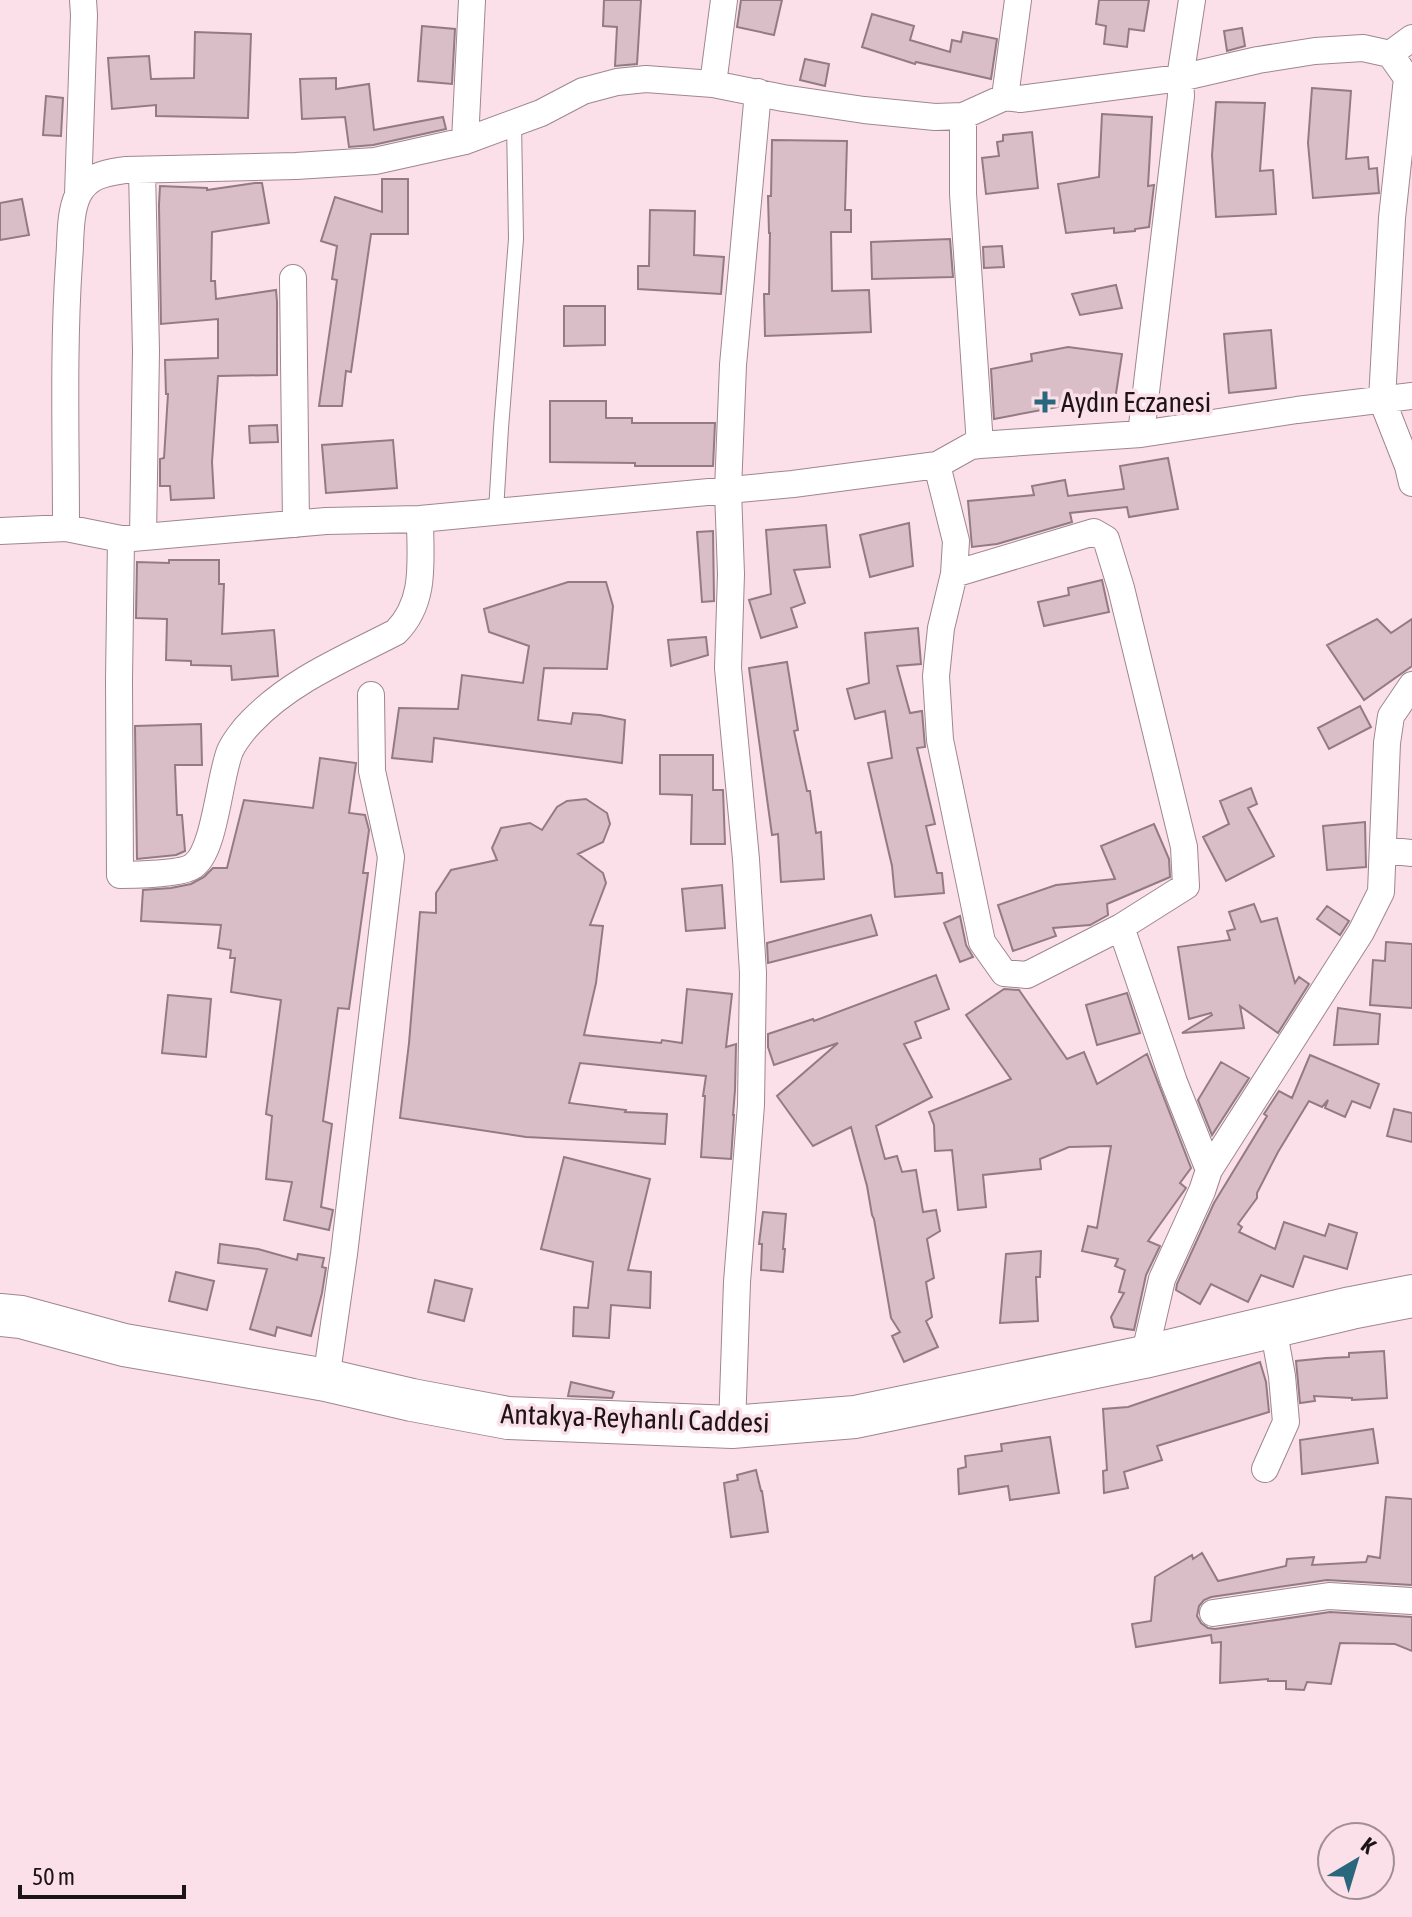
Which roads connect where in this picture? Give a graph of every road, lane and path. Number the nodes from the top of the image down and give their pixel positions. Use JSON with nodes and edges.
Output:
{"nodes":[{"id":1,"x":83,"y":0,"type":"edge"},
{"id":2,"x":472,"y":0,"type":"edge"},
{"id":3,"x":724,"y":0,"type":"edge"},
{"id":4,"x":1018,"y":0,"type":"edge"},
{"id":5,"x":1192,"y":0,"type":"edge"},
{"id":6,"x":1412,"y":38,"type":"edge"},
{"id":7,"x":1390,"y":54,"type":"junction"},
{"id":8,"x":1180,"y":78,"type":"junction"},
{"id":9,"x":713,"y":84,"type":"junction"},
{"id":10,"x":758,"y":92,"type":"junction"},
{"id":11,"x":1005,"y":97,"type":"junction"},
{"id":12,"x":963,"y":116,"type":"junction"},
{"id":13,"x":514,"y":122,"type":"junction"},
{"id":14,"x":465,"y":141,"type":"junction"},
{"id":15,"x":142,"y":170,"type":"junction"},
{"id":16,"x":78,"y":194,"type":"junction"},
{"id":17,"x":293,"y":278,"type":"dead end"},
{"id":18,"x":1412,"y":396,"type":"edge"},
{"id":19,"x":1382,"y":400,"type":"junction"},
{"id":20,"x":1141,"y":434,"type":"junction"},
{"id":21,"x":980,"y":445,"type":"junction"},
{"id":22,"x":937,"y":465,"type":"junction"},
{"id":23,"x":1412,"y":483,"type":"edge"},
{"id":24,"x":728,"y":490,"type":"junction"},
{"id":25,"x":496,"y":511,"type":"junction"},
{"id":26,"x":420,"y":519,"type":"junction"},
{"id":27,"x":296,"y":524,"type":"junction"},
{"id":28,"x":66,"y":528,"type":"junction"},
{"id":29,"x":0,"y":531,"type":"edge"},
{"id":30,"x":132,"y":538,"type":"junction"},
{"id":31,"x":954,"y":574,"type":"junction"},
{"id":32,"x":1412,"y":685,"type":"edge"},
{"id":33,"x":371,"y":695,"type":"dead end"},
{"id":34,"x":1383,"y":850,"type":"junction"},
{"id":35,"x":1412,"y":853,"type":"edge"},
{"id":36,"x":1121,"y":927,"type":"junction"},
{"id":37,"x":1209,"y":1170,"type":"junction"},
{"id":38,"x":1412,"y":1296,"type":"edge"},
{"id":39,"x":0,"y":1315,"type":"edge"},
{"id":40,"x":1273,"y":1327,"type":"junction"},
{"id":41,"x":1144,"y":1357,"type":"junction"},
{"id":42,"x":326,"y":1380,"type":"junction"},
{"id":43,"x":732,"y":1427,"type":"junction"},
{"id":44,"x":1265,"y":1469,"type":"dead end"},
{"id":45,"x":1412,"y":1601,"type":"edge"},
{"id":46,"x":1213,"y":1613,"type":"dead end"}],
"edges":[{"from":1,"to":16,"type":"street"},
{"from":2,"to":14,"type":"street"},
{"from":3,"to":9,"type":"street"},
{"from":4,"to":11,"type":"street"},
{"from":5,"to":8,"type":"street"},
{"from":6,"to":7,"type":"street"},
{"from":7,"to":8,"type":"street"},
{"from":7,"to":19,"type":"street"},
{"from":8,"to":11,"type":"street"},
{"from":8,"to":20,"type":"street"},
{"from":9,"to":10,"type":"street"},
{"from":9,"to":13,"type":"street"},
{"from":10,"to":12,"type":"street"},
{"from":10,"to":24,"type":"street"},
{"from":11,"to":12,"type":"street"},
{"from":12,"to":21,"type":"street"},
{"from":13,"to":14,"type":"street"},
{"from":13,"to":25,"type":"lane"},
{"from":14,"to":15,"type":"street"},
{"from":15,"to":16,"type":"street"},
{"from":15,"to":30,"type":"street"},
{"from":16,"to":28,"type":"street"},
{"from":17,"to":27,"type":"street"},
{"from":18,"to":19,"type":"street"},
{"from":19,"to":20,"type":"street"},
{"from":19,"to":23,"type":"street"},
{"from":20,"to":21,"type":"street"},
{"from":21,"to":22,"type":"street"},
{"from":22,"to":24,"type":"street"},
{"from":22,"to":31,"type":"street"},
{"from":24,"to":25,"type":"street"},
{"from":24,"to":43,"type":"street"},
{"from":25,"to":26,"type":"street"},
{"from":26,"to":27,"type":"street"},
{"from":26,"to":30,"type":"street"},
{"from":27,"to":30,"type":"street"},
{"from":28,"to":29,"type":"street"},
{"from":28,"to":30,"type":"street"},
{"from":31,"to":36,"type":"street"},
{"from":31,"to":36,"type":"street"},
{"from":32,"to":34,"type":"street"},
{"from":33,"to":42,"type":"street"},
{"from":34,"to":35,"type":"street"},
{"from":34,"to":37,"type":"street"},
{"from":36,"to":37,"type":"street"},
{"from":37,"to":41,"type":"street"},
{"from":38,"to":40,"type":"main road","name":"Antakya-Reyhanlı Caddesi"},
{"from":39,"to":42,"type":"main road","name":"Antakya-Reyhanlı Caddesi"},
{"from":40,"to":41,"type":"main road","name":"Antakya-Reyhanlı Caddesi"},
{"from":40,"to":44,"type":"street"},
{"from":41,"to":43,"type":"main road","name":"Antakya-Reyhanlı Caddesi"},
{"from":42,"to":43,"type":"main road","name":"Antakya-Reyhanlı Caddesi"},
{"from":45,"to":46,"type":"street"}]}
